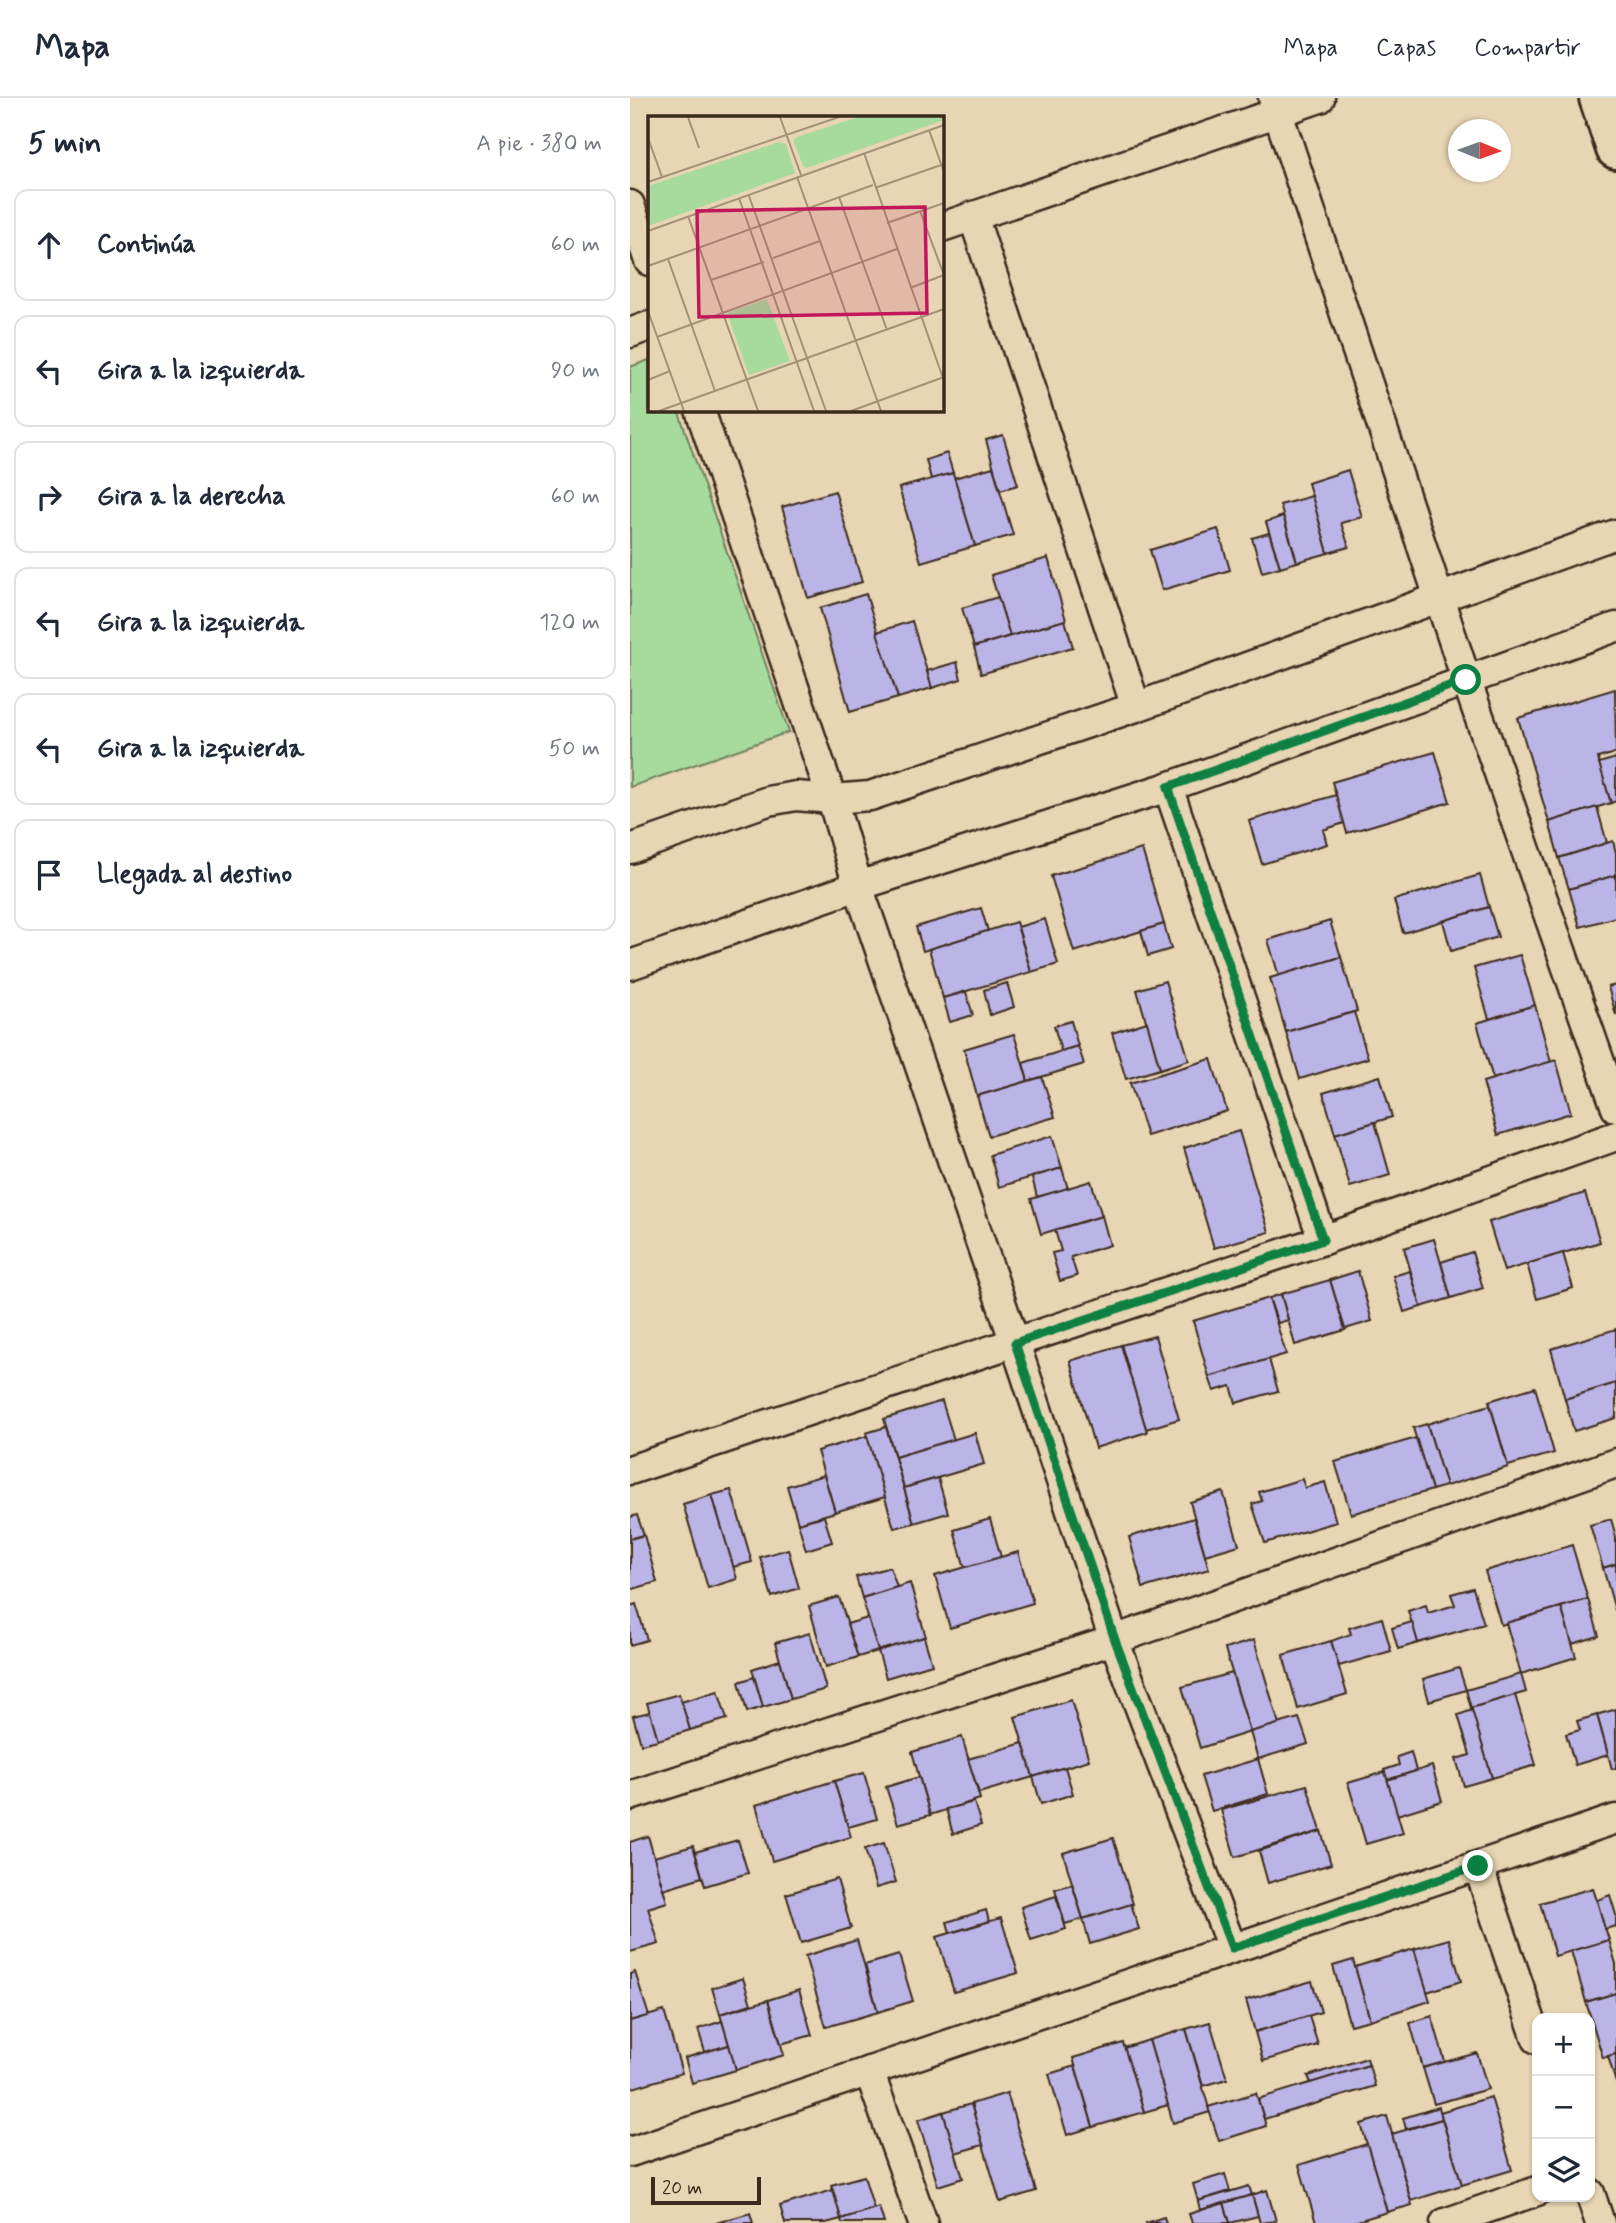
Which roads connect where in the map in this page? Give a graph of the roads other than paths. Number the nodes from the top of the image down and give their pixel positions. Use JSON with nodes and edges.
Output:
{"nodes":[{"id":1,"x":1320,"y":98,"type":"edge"},
{"id":2,"x":1599,"y":98,"type":"edge"},
{"id":3,"x":1275,"y":105,"type":"edge"},
{"id":4,"x":1616,"y":149,"type":"edge"},
{"id":5,"x":630,"y":205,"type":"edge"},
{"id":6,"x":973,"y":216,"type":"junction"},
{"id":7,"x":943,"y":227,"type":"edge"},
{"id":8,"x":648,"y":258,"type":"edge"},
{"id":9,"x":648,"y":326,"type":"edge"},
{"id":10,"x":630,"y":333,"type":"edge"},
{"id":11,"x":700,"y":411,"type":"edge"},
{"id":12,"x":1616,"y":534,"type":"edge"},
{"id":13,"x":1440,"y":596,"type":"junction"},
{"id":14,"x":1616,"y":627,"type":"edge"},
{"id":15,"x":1466,"y":680,"type":"junction"},
{"id":16,"x":1136,"y":707,"type":"junction"},
{"id":17,"x":1168,"y":787,"type":"junction"},
{"id":18,"x":832,"y":799,"type":"junction"},
{"id":19,"x":630,"y":849,"type":"edge"},
{"id":20,"x":858,"y":886,"type":"junction"},
{"id":21,"x":630,"y":965,"type":"edge"},
{"id":22,"x":1616,"y":1108,"type":"edge"},
{"id":23,"x":1616,"y":1136,"type":"edge"},
{"id":24,"x":1323,"y":1240,"type":"junction"},
{"id":25,"x":1015,"y":1343,"type":"junction"},
{"id":26,"x":1616,"y":1463,"type":"edge"},
{"id":27,"x":630,"y":1470,"type":"edge"},
{"id":28,"x":1115,"y":1640,"type":"junction"},
{"id":29,"x":630,"y":1796,"type":"edge"},
{"id":30,"x":1616,"y":1819,"type":"edge"},
{"id":31,"x":1478,"y":1866,"type":"junction"},
{"id":32,"x":1232,"y":1948,"type":"junction"},
{"id":33,"x":1532,"y":2024,"type":"edge"},
{"id":34,"x":869,"y":2071,"type":"junction"},
{"id":35,"x":630,"y":2152,"type":"edge"},
{"id":36,"x":1532,"y":2193,"type":"edge"},
{"id":37,"x":1593,"y":2202,"type":"edge"},
{"id":38,"x":923,"y":2223,"type":"edge"},
{"id":39,"x":1445,"y":2223,"type":"edge"},
{"id":40,"x":1600,"y":2223,"type":"edge"}],
"edges":[{"from":1,"to":3,"type":"street"},
{"from":2,"to":4,"type":"main road"},
{"from":3,"to":6,"type":"street"},
{"from":3,"to":13,"type":"street"},
{"from":5,"to":8,"type":"street"},
{"from":6,"to":7,"type":"street"},
{"from":6,"to":16,"type":"street"},
{"from":9,"to":10,"type":"street"},
{"from":11,"to":18,"type":"street"},
{"from":12,"to":13,"type":"street"},
{"from":13,"to":15,"type":"street"},
{"from":13,"to":16,"type":"street"},
{"from":14,"to":15,"type":"street"},
{"from":15,"to":17,"type":"street"},
{"from":15,"to":22,"type":"street"},
{"from":16,"to":18,"type":"street"},
{"from":17,"to":20,"type":"street"},
{"from":17,"to":24,"type":"street"},
{"from":18,"to":19,"type":"street"},
{"from":18,"to":20,"type":"street"},
{"from":20,"to":21,"type":"street"},
{"from":20,"to":25,"type":"street"},
{"from":23,"to":24,"type":"street"},
{"from":24,"to":25,"type":"street"},
{"from":25,"to":27,"type":"street"},
{"from":25,"to":28,"type":"street"},
{"from":26,"to":28,"type":"street"},
{"from":28,"to":29,"type":"street"},
{"from":28,"to":32,"type":"street"},
{"from":30,"to":31,"type":"street"},
{"from":31,"to":32,"type":"street"},
{"from":31,"to":33,"type":"street"},
{"from":32,"to":34,"type":"street"},
{"from":34,"to":35,"type":"street"},
{"from":34,"to":38,"type":"street"},
{"from":36,"to":39,"type":"street"},
{"from":37,"to":40,"type":"street"}]}
